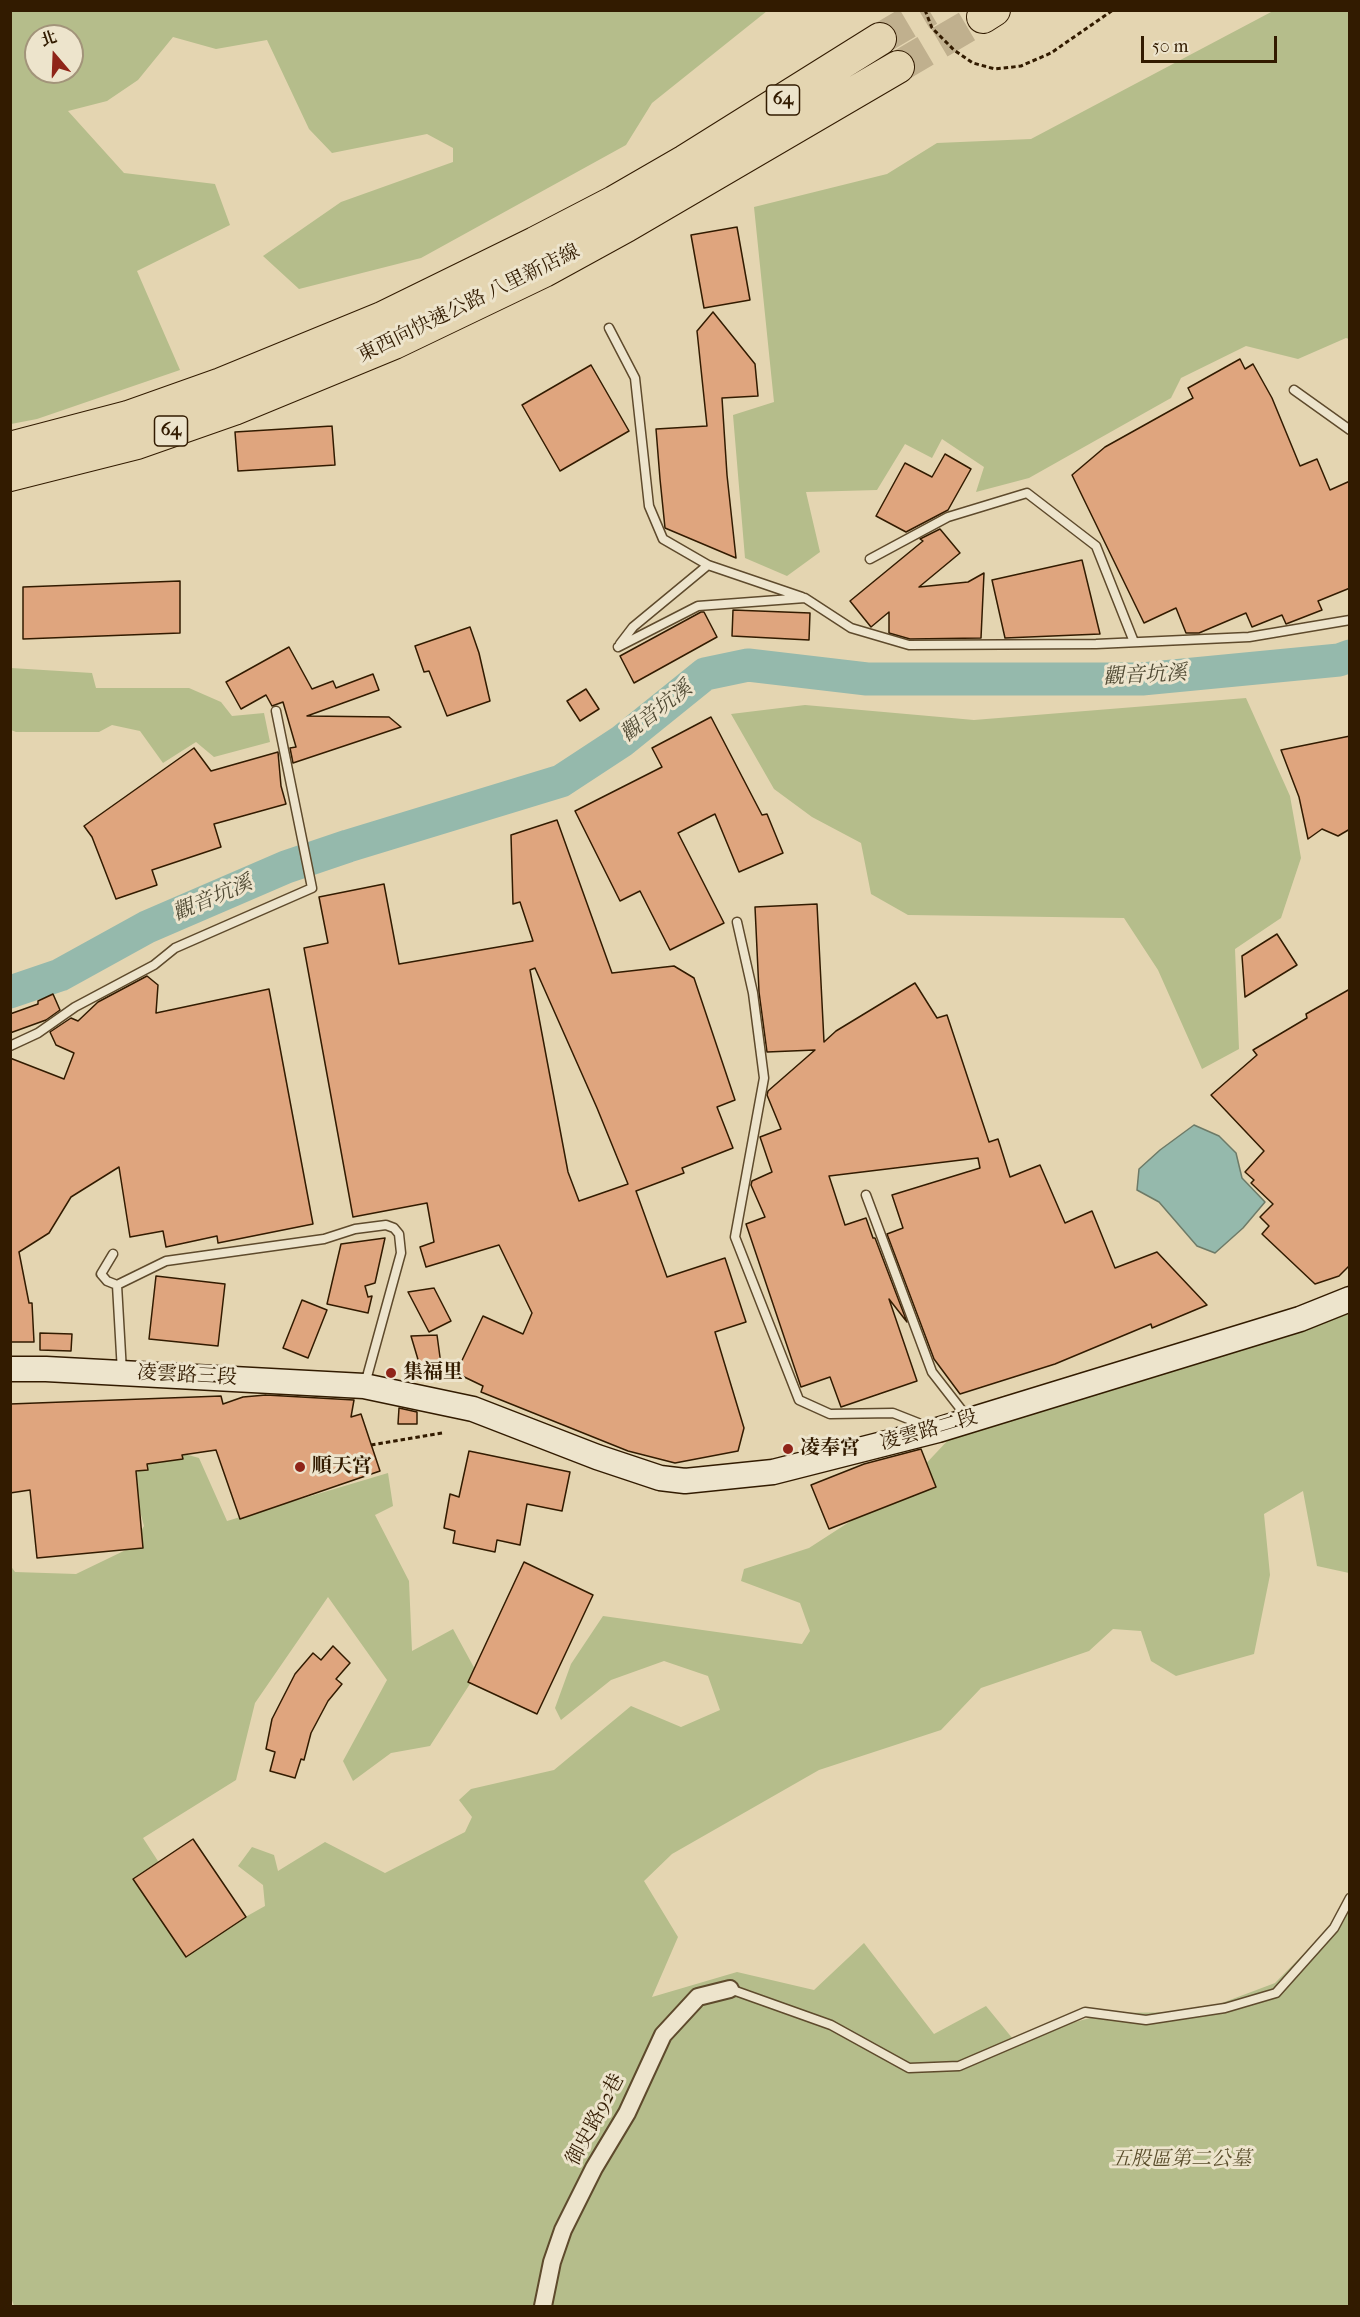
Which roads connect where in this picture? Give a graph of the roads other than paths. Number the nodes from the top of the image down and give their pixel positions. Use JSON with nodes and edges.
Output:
{"nodes":[{"id":1,"x":880,"y":39,"type":"tunnel mouth"},
{"id":2,"x":898,"y":67,"type":"tunnel mouth"},
{"id":3,"x":692,"y":173,"type":"junction"},
{"id":4,"x":609,"y":328,"type":"dead end"},
{"id":5,"x":321,"y":359,"type":"junction"},
{"id":6,"x":1294,"y":390,"type":"dead end"},
{"id":7,"x":1350,"y":430,"type":"edge"},
{"id":8,"x":10,"y":448,"type":"edge"},
{"id":9,"x":10,"y":475,"type":"edge"},
{"id":10,"x":870,"y":559,"type":"dead end"},
{"id":11,"x":708,"y":565,"type":"junction"},
{"id":12,"x":805,"y":598,"type":"junction"},
{"id":13,"x":1350,"y":620,"type":"edge"},
{"id":14,"x":1134,"y":642,"type":"junction"},
{"id":15,"x":276,"y":711,"type":"dead end"},
{"id":16,"x":737,"y":922,"type":"dead end"},
{"id":17,"x":10,"y":1046,"type":"edge"},
{"id":18,"x":866,"y":1195,"type":"dead end"},
{"id":19,"x":113,"y":1254,"type":"dead end"},
{"id":20,"x":117,"y":1285,"type":"junction"},
{"id":21,"x":1350,"y":1299,"type":"edge"},
{"id":22,"x":10,"y":1369,"type":"edge"},
{"id":23,"x":122,"y":1373,"type":"junction"},
{"id":24,"x":364,"y":1386,"type":"junction"},
{"id":25,"x":969,"y":1420,"type":"junction"},
{"id":26,"x":938,"y":1430,"type":"junction"},
{"id":27,"x":1350,"y":1898,"type":"edge"},
{"id":28,"x":730,"y":1989,"type":"joint"},
{"id":29,"x":543,"y":2307,"type":"edge"}],
"edges":[{"from":1,"to":3,"type":"highway","name":"東西向快速公路 八里新店線","number":"64"},
{"from":2,"to":3,"type":"highway","name":"東西向快速公路 八里新店線","number":"64"},
{"from":3,"to":5,"type":"highway","name":"東西向快速公路 八里新店線","number":"64"},
{"from":4,"to":11,"type":"lane"},
{"from":5,"to":8,"type":"highway","name":"東西向快速公路 八里新店線","number":"64"},
{"from":5,"to":9,"type":"highway","name":"東西向快速公路 八里新店線","number":"64"},
{"from":6,"to":7,"type":"lane"},
{"from":10,"to":14,"type":"lane"},
{"from":11,"to":12,"type":"lane"},
{"from":11,"to":12,"type":"lane"},
{"from":12,"to":14,"type":"lane"},
{"from":13,"to":14,"type":"lane"},
{"from":15,"to":17,"type":"lane"},
{"from":16,"to":26,"type":"lane"},
{"from":18,"to":25,"type":"lane"},
{"from":19,"to":20,"type":"lane"},
{"from":20,"to":23,"type":"lane"},
{"from":20,"to":24,"type":"lane"},
{"from":21,"to":25,"type":"street","name":"凌雲路二段"},
{"from":22,"to":23,"type":"street","name":"凌雲路三段"},
{"from":23,"to":24,"type":"street","name":"凌雲路三段"},
{"from":24,"to":26,"type":"street","name":"凌雲路二段"},
{"from":25,"to":26,"type":"street","name":"凌雲路二段"},
{"from":27,"to":28,"type":"lane"},
{"from":28,"to":29,"type":"street","name":"御史路92巷"}]}
